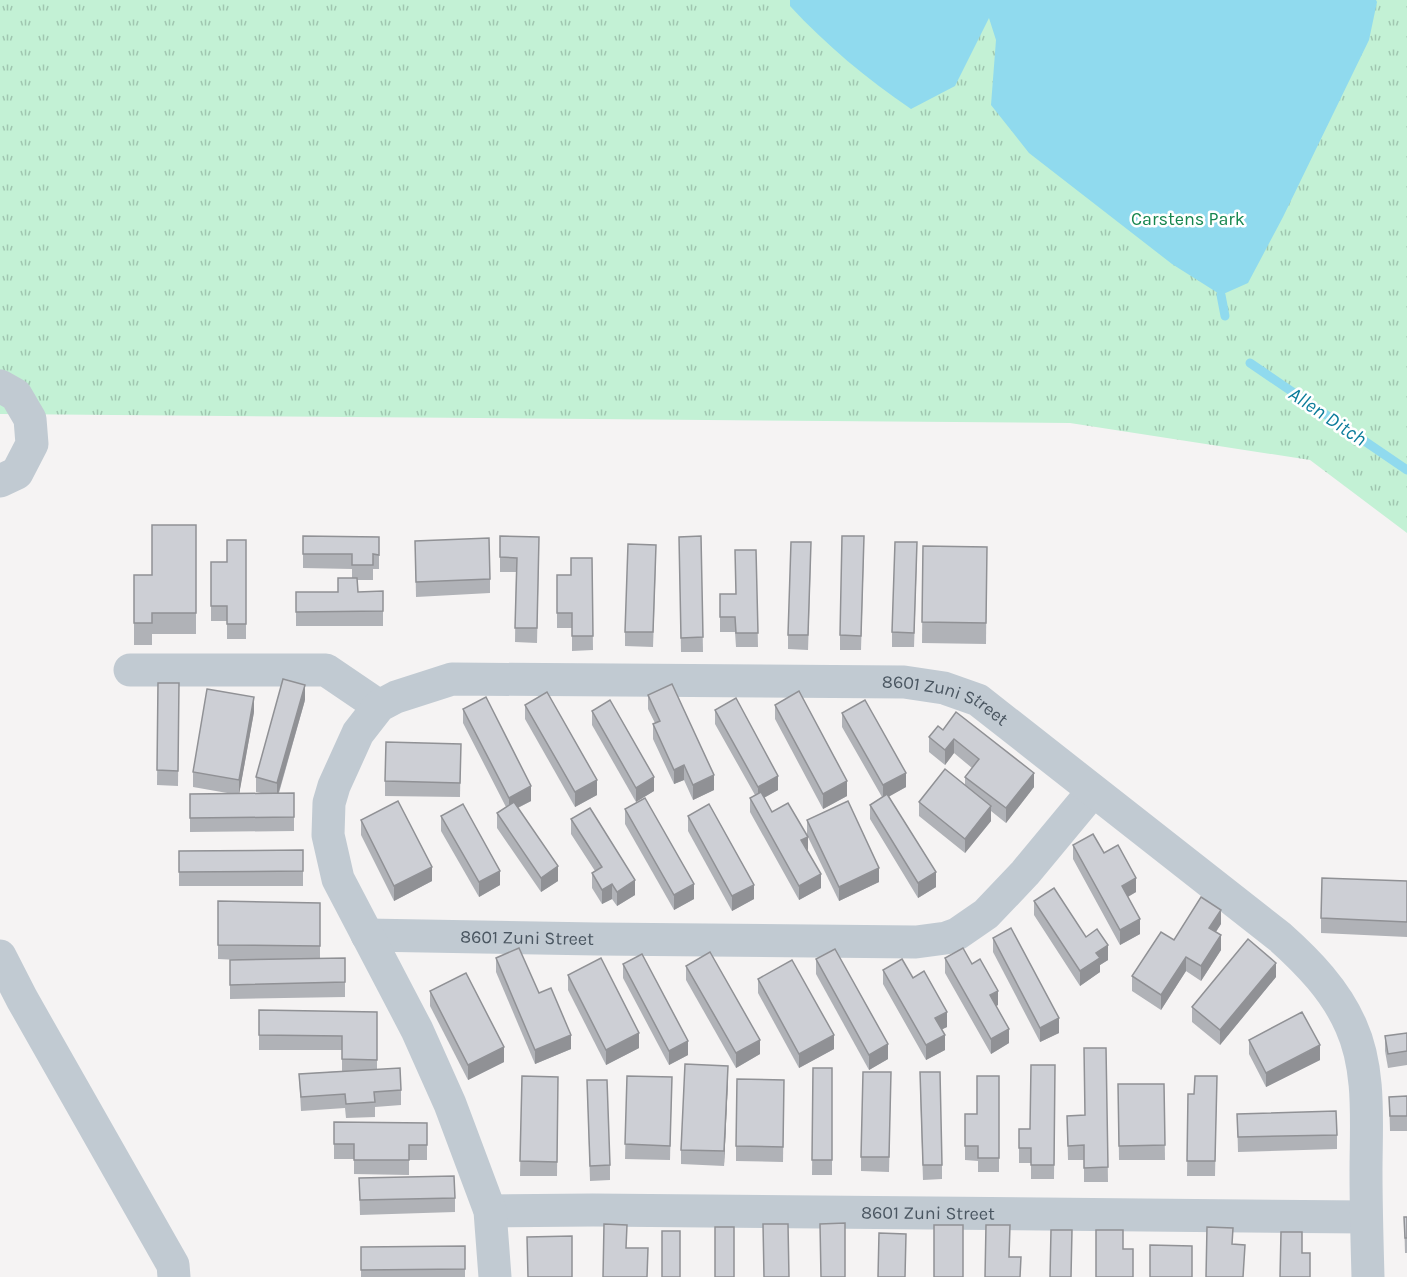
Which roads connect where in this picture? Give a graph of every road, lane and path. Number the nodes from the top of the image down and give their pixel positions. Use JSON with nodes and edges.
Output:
{"nodes":[{"id":1,"x":0,"y":386,"type":"edge"},
{"id":2,"x":0,"y":480,"type":"edge"},
{"id":3,"x":130,"y":670,"type":"dead end"},
{"id":4,"x":379,"y":706,"type":"junction"},
{"id":5,"x":1093,"y":791,"type":"junction"},
{"id":6,"x":367,"y":935,"type":"junction"},
{"id":7,"x":0,"y":956,"type":"edge"},
{"id":8,"x":490,"y":1211,"type":"junction"},
{"id":9,"x":1366,"y":1217,"type":"junction"},
{"id":10,"x":174,"y":1277,"type":"edge"},
{"id":11,"x":495,"y":1277,"type":"edge"},
{"id":12,"x":1368,"y":1277,"type":"edge"}],
"edges":[{"from":1,"to":2,"type":"street"},
{"from":3,"to":4,"type":"street"},
{"from":4,"to":5,"type":"street","name":"8601 Zuni Street"},
{"from":4,"to":6,"type":"street","name":"8601 Zuni Street"},
{"from":5,"to":6,"type":"street","name":"8601 Zuni Street"},
{"from":5,"to":9,"type":"street","name":"8601 Zuni Street"},
{"from":6,"to":8,"type":"street","name":"8601 Zuni Street"},
{"from":7,"to":10,"type":"street"},
{"from":8,"to":9,"type":"street","name":"8601 Zuni Street"},
{"from":8,"to":11,"type":"street","name":"8601 Zuni Street"},
{"from":9,"to":12,"type":"street","name":"8601 Zuni Street"}]}
